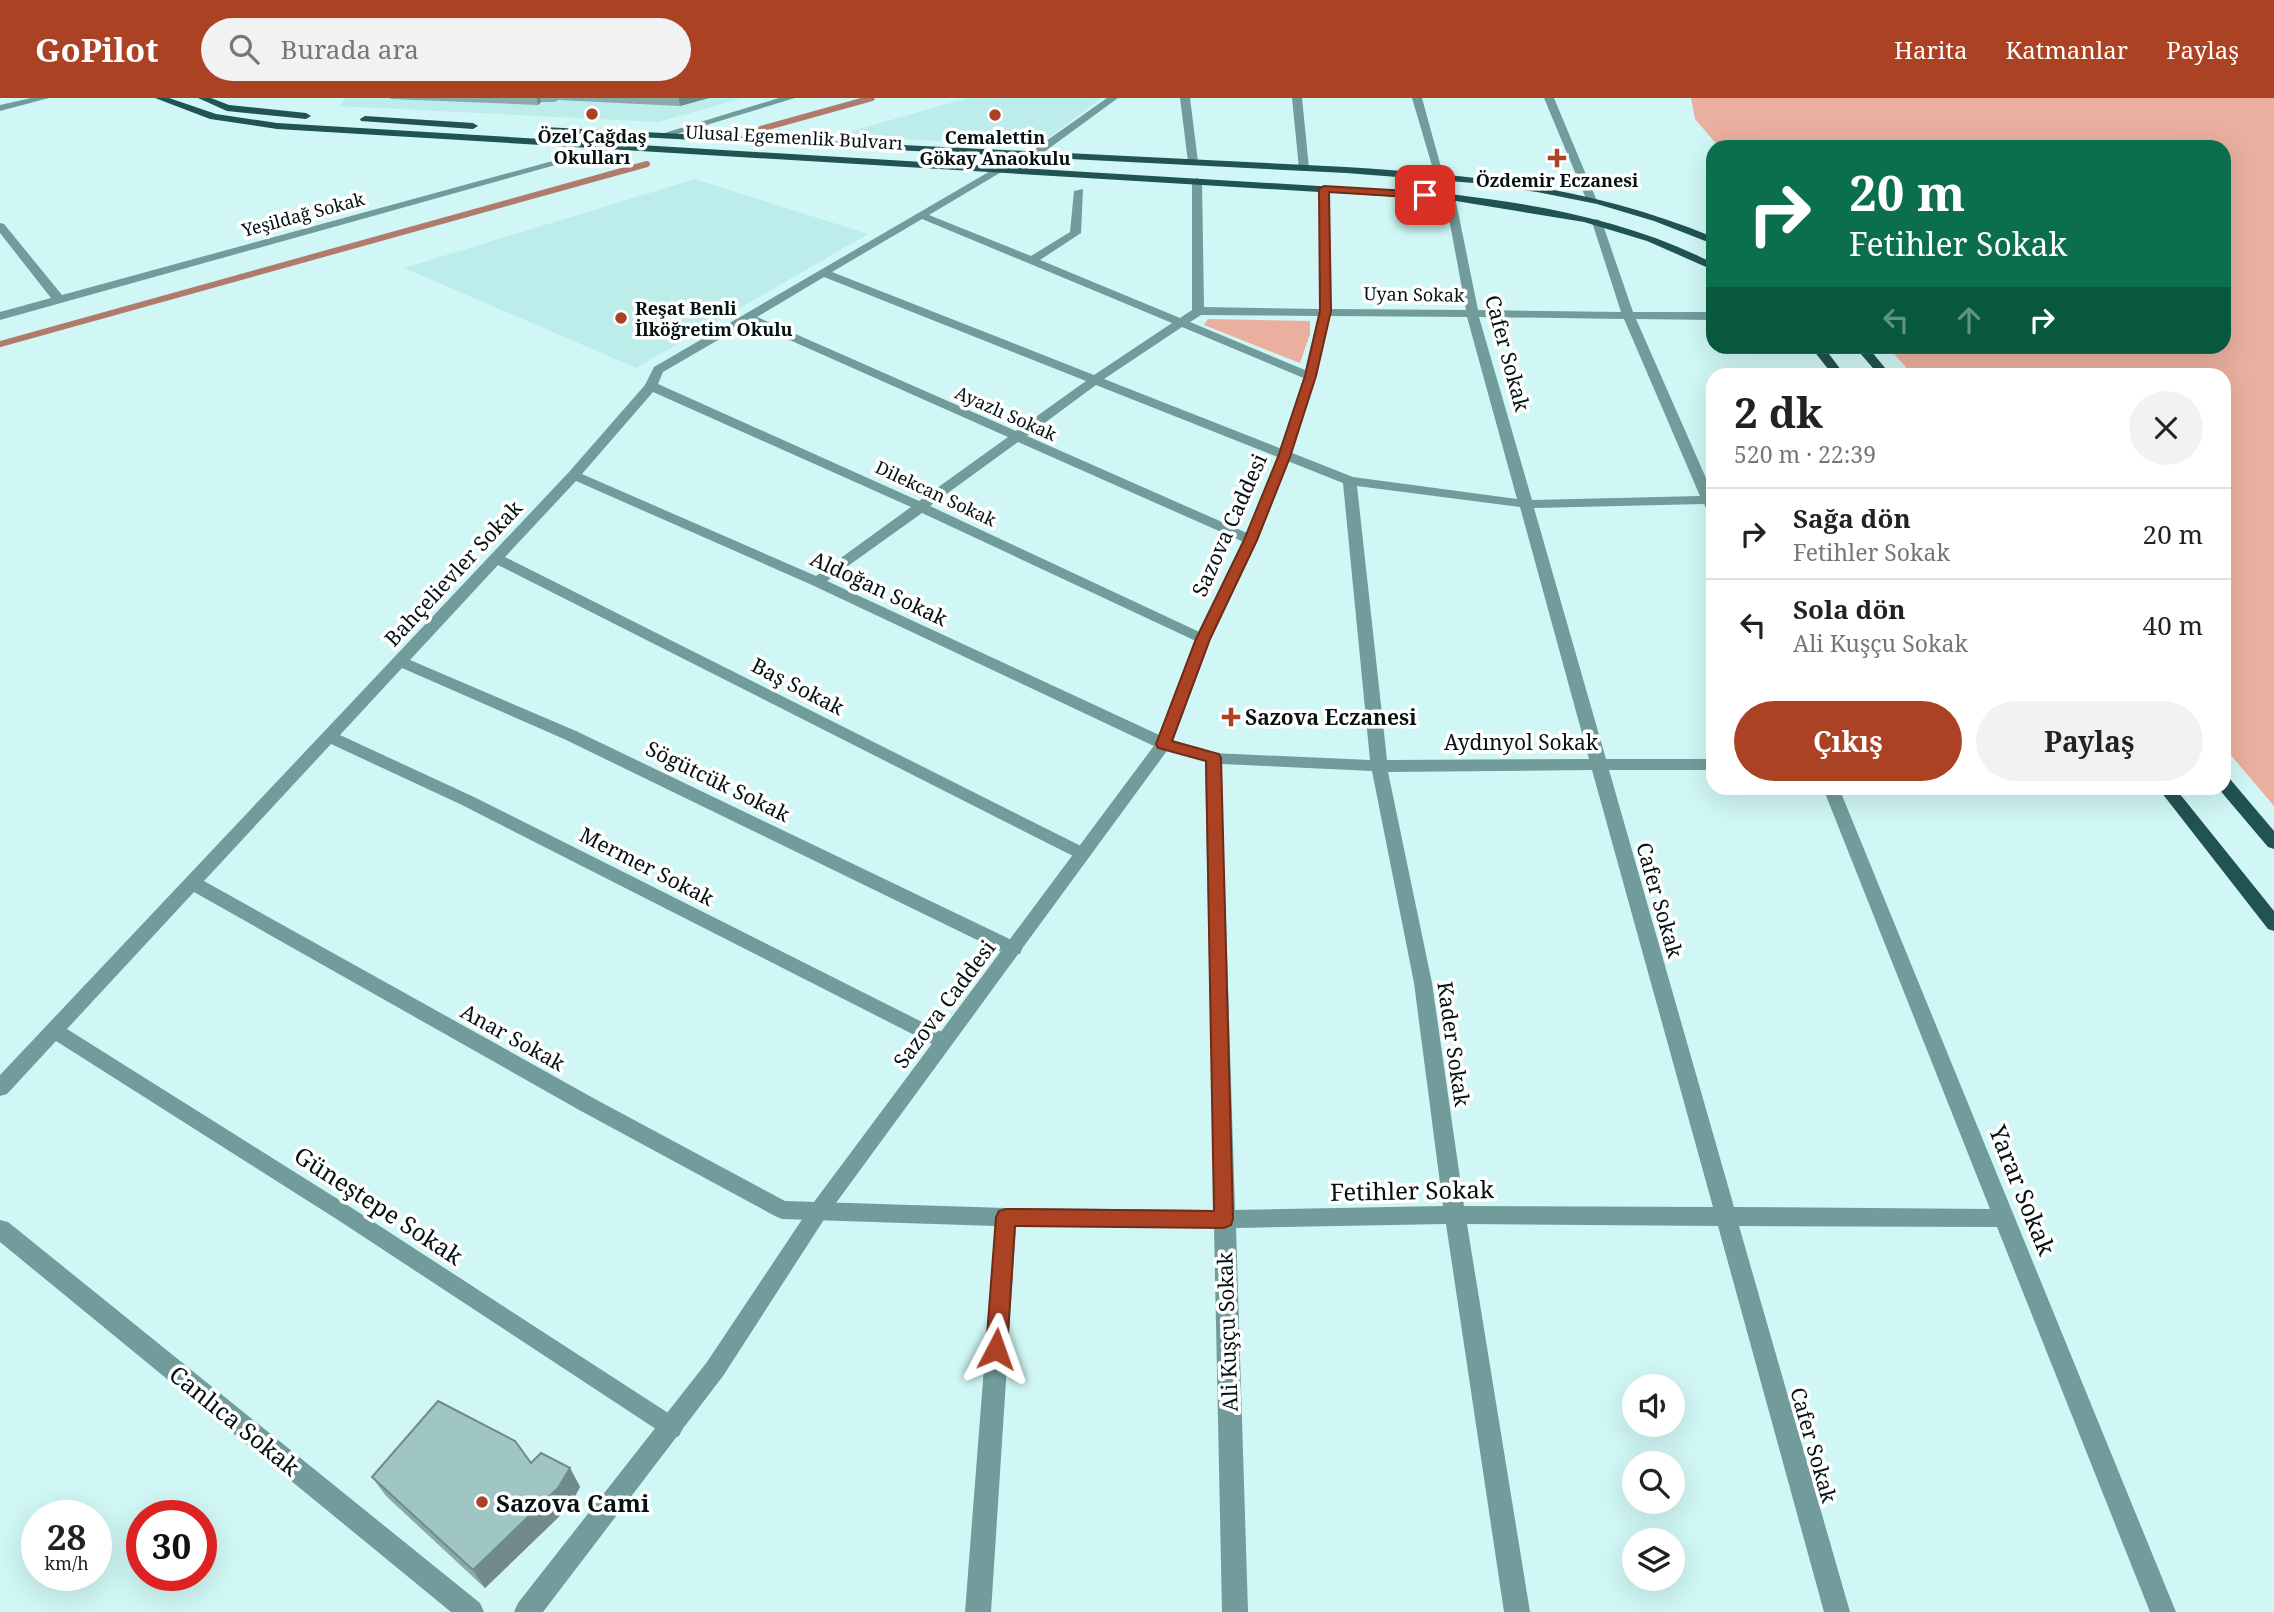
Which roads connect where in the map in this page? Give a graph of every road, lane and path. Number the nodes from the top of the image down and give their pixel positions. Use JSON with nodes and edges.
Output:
{"nodes":[{"id":1,"x":44,"y":98,"type":"edge"},
{"id":2,"x":160,"y":98,"type":"edge"},
{"id":3,"x":203,"y":98,"type":"edge"},
{"id":4,"x":790,"y":98,"type":"edge"},
{"id":5,"x":1113,"y":98,"type":"edge"},
{"id":6,"x":1185,"y":98,"type":"edge"},
{"id":7,"x":1297,"y":98,"type":"edge"},
{"id":8,"x":1417,"y":98,"type":"edge"},
{"id":9,"x":1549,"y":98,"type":"edge"},
{"id":10,"x":0,"y":108,"type":"edge"},
{"id":11,"x":345,"y":118,"type":"dead end"},
{"id":12,"x":359,"y":119,"type":"dead end"},
{"id":13,"x":483,"y":126,"type":"dead end"},
{"id":14,"x":537,"y":130,"type":"dead end"},
{"id":15,"x":663,"y":135,"type":"junction"},
{"id":16,"x":615,"y":147,"type":"junction"},
{"id":17,"x":1036,"y":153,"type":"junction"},
{"id":18,"x":1193,"y":162,"type":"junction"},
{"id":19,"x":999,"y":169,"type":"junction"},
{"id":20,"x":1304,"y":169,"type":"junction"},
{"id":21,"x":1440,"y":176,"type":"junction"},
{"id":22,"x":1197,"y":181,"type":"junction"},
{"id":23,"x":1324,"y":189,"type":"junction"},
{"id":24,"x":1079,"y":191,"type":"dead end"},
{"id":25,"x":1450,"y":197,"type":"junction"},
{"id":26,"x":1592,"y":201,"type":"junction"},
{"id":27,"x":921,"y":215,"type":"junction"},
{"id":28,"x":1597,"y":222,"type":"junction"},
{"id":29,"x":0,"y":226,"type":"edge"},
{"id":30,"x":1706,"y":238,"type":"edge"},
{"id":31,"x":1032,"y":260,"type":"junction"},
{"id":32,"x":1706,"y":264,"type":"edge"},
{"id":33,"x":824,"y":273,"type":"junction"},
{"id":34,"x":59,"y":300,"type":"junction"},
{"id":35,"x":1198,"y":311,"type":"junction"},
{"id":36,"x":1325,"y":311,"type":"junction"},
{"id":37,"x":1472,"y":312,"type":"junction"},
{"id":38,"x":1629,"y":315,"type":"junction"},
{"id":39,"x":0,"y":316,"type":"edge"},
{"id":40,"x":1706,"y":316,"type":"edge"},
{"id":41,"x":747,"y":317,"type":"junction"},
{"id":42,"x":1180,"y":322,"type":"junction"},
{"id":43,"x":1822,"y":354,"type":"edge"},
{"id":44,"x":1867,"y":354,"type":"edge"},
{"id":45,"x":1833,"y":368,"type":"edge"},
{"id":46,"x":1879,"y":368,"type":"edge"},
{"id":47,"x":1310,"y":376,"type":"junction"},
{"id":48,"x":1095,"y":380,"type":"junction"},
{"id":49,"x":651,"y":386,"type":"junction"},
{"id":50,"x":1016,"y":437,"type":"junction"},
{"id":51,"x":1284,"y":457,"type":"junction"},
{"id":52,"x":574,"y":475,"type":"junction"},
{"id":53,"x":1350,"y":481,"type":"junction"},
{"id":54,"x":1706,"y":489,"type":"edge"},
{"id":55,"x":1706,"y":503,"type":"edge"},
{"id":56,"x":1527,"y":504,"type":"junction"},
{"id":57,"x":921,"y":507,"type":"junction"},
{"id":58,"x":1251,"y":540,"type":"junction"},
{"id":59,"x":496,"y":558,"type":"junction"},
{"id":60,"x":817,"y":582,"type":"junction"},
{"id":61,"x":1203,"y":639,"type":"junction"},
{"id":62,"x":400,"y":661,"type":"junction"},
{"id":63,"x":329,"y":737,"type":"junction"},
{"id":64,"x":1164,"y":744,"type":"junction"},
{"id":65,"x":1213,"y":758,"type":"junction"},
{"id":66,"x":1598,"y":764,"type":"junction"},
{"id":67,"x":1706,"y":764,"type":"edge"},
{"id":68,"x":1379,"y":766,"type":"junction"},
{"id":69,"x":2231,"y":791,"type":"edge"},
{"id":70,"x":1834,"y":795,"type":"edge"},
{"id":71,"x":2171,"y":795,"type":"edge"},
{"id":72,"x":2274,"y":843,"type":"edge"},
{"id":73,"x":1081,"y":853,"type":"junction"},
{"id":74,"x":192,"y":883,"type":"junction"},
{"id":75,"x":2274,"y":924,"type":"edge"},
{"id":76,"x":1013,"y":949,"type":"junction"},
{"id":77,"x":55,"y":1031,"type":"junction"},
{"id":78,"x":943,"y":1041,"type":"junction"},
{"id":79,"x":0,"y":1088,"type":"edge"},
{"id":80,"x":818,"y":1212,"type":"junction"},
{"id":81,"x":1455,"y":1215,"type":"junction"},
{"id":82,"x":1006,"y":1217,"type":"junction"},
{"id":83,"x":1725,"y":1217,"type":"junction"},
{"id":84,"x":2006,"y":1218,"type":"junction"},
{"id":85,"x":1224,"y":1219,"type":"junction"},
{"id":86,"x":0,"y":1229,"type":"edge"},
{"id":87,"x":671,"y":1428,"type":"junction"},
{"id":88,"x":471,"y":1612,"type":"edge"},
{"id":89,"x":527,"y":1612,"type":"edge"},
{"id":90,"x":978,"y":1612,"type":"edge"},
{"id":91,"x":1235,"y":1612,"type":"edge"},
{"id":92,"x":1517,"y":1612,"type":"edge"},
{"id":93,"x":1838,"y":1612,"type":"edge"},
{"id":94,"x":2163,"y":1612,"type":"edge"}],
"edges":[{"from":1,"to":10,"type":"street"},
{"from":2,"to":16,"type":"main road","name":"Ulusal Egemenlik Bulvarı"},
{"from":3,"to":11,"type":"main road"},
{"from":4,"to":15,"type":"street"},
{"from":5,"to":17,"type":"street"},
{"from":6,"to":18,"type":"street"},
{"from":7,"to":20,"type":"street"},
{"from":8,"to":21,"type":"street"},
{"from":9,"to":26,"type":"street"},
{"from":12,"to":13,"type":"main road"},
{"from":14,"to":15,"type":"main road","name":"Ulusal Egemenlik Bulvarı"},
{"from":15,"to":17,"type":"main road","name":"Ulusal Egemenlik Bulvarı"},
{"from":16,"to":19,"type":"main road","name":"Ulusal Egemenlik Bulvarı"},
{"from":16,"to":34,"type":"street","name":"Yeşildağ Sokak"},
{"from":17,"to":18,"type":"main road","name":"Ulusal Egemenlik Bulvarı"},
{"from":17,"to":19,"type":"main road"},
{"from":18,"to":20,"type":"main road","name":"Ulusal Egemenlik Bulvarı"},
{"from":19,"to":22,"type":"main road","name":"Ulusal Egemenlik Bulvarı"},
{"from":19,"to":27,"type":"street","name":"Bahçelievler Sokak"},
{"from":20,"to":21,"type":"main road","name":"Ulusal Egemenlik Bulvarı"},
{"from":21,"to":26,"type":"main road","name":"Ulusal Egemenlik Bulvarı"},
{"from":22,"to":23,"type":"main road","name":"Ulusal Egemenlik Bulvarı"},
{"from":22,"to":35,"type":"street"},
{"from":23,"to":25,"type":"main road","name":"Ulusal Egemenlik Bulvarı"},
{"from":23,"to":36,"type":"street","name":"Sazova Caddesi"},
{"from":24,"to":31,"type":"street"},
{"from":25,"to":28,"type":"main road","name":"Ulusal Egemenlik Bulvarı"},
{"from":25,"to":37,"type":"street","name":"Cafer Sokak"},
{"from":26,"to":30,"type":"main road","name":"Ulusal Egemenlik Bulvarı"},
{"from":27,"to":31,"type":"street"},
{"from":27,"to":33,"type":"street","name":"Bahçelievler Sokak"},
{"from":28,"to":32,"type":"main road","name":"Ulusal Egemenlik Bulvarı"},
{"from":28,"to":38,"type":"street"},
{"from":29,"to":34,"type":"street"},
{"from":31,"to":42,"type":"street"},
{"from":33,"to":41,"type":"street","name":"Bahçelievler Sokak"},
{"from":33,"to":48,"type":"street"},
{"from":34,"to":39,"type":"street","name":"Yeşildağ Sokak"},
{"from":35,"to":36,"type":"street","name":"Uyan Sokak"},
{"from":35,"to":42,"type":"street"},
{"from":36,"to":37,"type":"street","name":"Uyan Sokak"},
{"from":36,"to":47,"type":"street","name":"Sazova Caddesi"},
{"from":37,"to":38,"type":"street","name":"Uyan Sokak"},
{"from":37,"to":56,"type":"street","name":"Cafer Sokak"},
{"from":38,"to":40,"type":"street","name":"Uyan Sokak"},
{"from":38,"to":54,"type":"street"},
{"from":41,"to":49,"type":"street","name":"Bahçelievler Sokak"},
{"from":41,"to":50,"type":"street","name":"Ayazlı Sokak"},
{"from":42,"to":47,"type":"street"},
{"from":42,"to":48,"type":"street"},
{"from":43,"to":45,"type":"main road"},
{"from":44,"to":46,"type":"main road"},
{"from":47,"to":51,"type":"street","name":"Sazova Caddesi"},
{"from":48,"to":50,"type":"street"},
{"from":48,"to":51,"type":"street"},
{"from":49,"to":52,"type":"street","name":"Bahçelievler Sokak"},
{"from":49,"to":57,"type":"street","name":"Dilekcan Sokak"},
{"from":50,"to":57,"type":"street"},
{"from":50,"to":58,"type":"street","name":"Ayazlı Sokak"},
{"from":51,"to":53,"type":"street"},
{"from":51,"to":58,"type":"street","name":"Sazova Caddesi"},
{"from":52,"to":59,"type":"street","name":"Bahçelievler Sokak"},
{"from":52,"to":60,"type":"street","name":"Aldoğan Sokak"},
{"from":53,"to":56,"type":"street"},
{"from":53,"to":68,"type":"street","name":"Kader Sokak"},
{"from":55,"to":56,"type":"street"},
{"from":56,"to":66,"type":"street","name":"Cafer Sokak"},
{"from":57,"to":60,"type":"street"},
{"from":57,"to":61,"type":"street","name":"Dilekcan Sokak"},
{"from":58,"to":61,"type":"street","name":"Sazova Caddesi"},
{"from":59,"to":62,"type":"street","name":"Bahçelievler Sokak"},
{"from":59,"to":73,"type":"street","name":"Baş Sokak"},
{"from":60,"to":64,"type":"street","name":"Aldoğan Sokak"},
{"from":61,"to":64,"type":"street","name":"Sazova Caddesi"},
{"from":62,"to":63,"type":"street","name":"Bahçelievler Sokak"},
{"from":62,"to":76,"type":"street","name":"Sögütcük Sokak"},
{"from":63,"to":74,"type":"street","name":"Bahçelievler Sokak"},
{"from":63,"to":78,"type":"street","name":"Mermer Sokak"},
{"from":64,"to":65,"type":"street","name":"Aydınyol Sokak"},
{"from":64,"to":73,"type":"street","name":"Sazova Caddesi"},
{"from":65,"to":68,"type":"street","name":"Aydınyol Sokak"},
{"from":65,"to":85,"type":"street","name":"Ali Kuşçu Sokak"},
{"from":66,"to":67,"type":"street","name":"Aydınyol Sokak"},
{"from":66,"to":68,"type":"street","name":"Aydınyol Sokak"},
{"from":66,"to":83,"type":"street","name":"Cafer Sokak"},
{"from":68,"to":81,"type":"street","name":"Kader Sokak"},
{"from":69,"to":72,"type":"main road"},
{"from":70,"to":84,"type":"street","name":"Yarar Sokak"},
{"from":71,"to":75,"type":"main road"},
{"from":73,"to":76,"type":"street","name":"Sazova Caddesi"},
{"from":74,"to":77,"type":"street","name":"Bahçelievler Sokak"},
{"from":74,"to":80,"type":"street","name":"Anar Sokak"},
{"from":76,"to":78,"type":"street","name":"Sazova Caddesi"},
{"from":77,"to":79,"type":"street","name":"Bahçelievler Sokak"},
{"from":77,"to":87,"type":"street","name":"Güneştepe Sokak"},
{"from":78,"to":80,"type":"street","name":"Sazova Caddesi"},
{"from":80,"to":82,"type":"street","name":"Fetihler Sokak"},
{"from":80,"to":87,"type":"street","name":"Sazova Caddesi"},
{"from":81,"to":83,"type":"street","name":"Fetihler Sokak"},
{"from":81,"to":85,"type":"street","name":"Fetihler Sokak"},
{"from":81,"to":92,"type":"street","name":"Kader Sokak"},
{"from":82,"to":85,"type":"street","name":"Fetihler Sokak"},
{"from":82,"to":90,"type":"street"},
{"from":83,"to":84,"type":"street","name":"Fetihler Sokak"},
{"from":83,"to":93,"type":"street","name":"Cafer Sokak"},
{"from":84,"to":94,"type":"street","name":"Yarar Sokak"},
{"from":85,"to":91,"type":"street","name":"Ali Kuşçu Sokak"},
{"from":86,"to":88,"type":"street","name":"Canlıca Sokak"},
{"from":87,"to":89,"type":"street","name":"Sazova Caddesi"}]}
